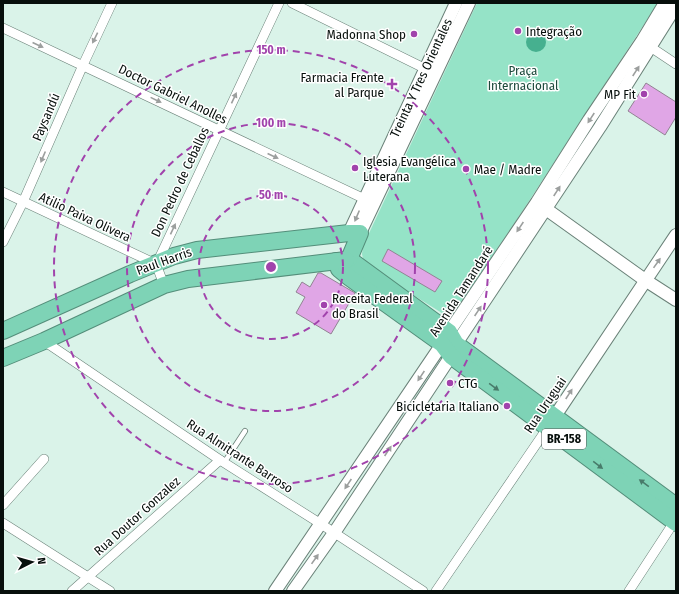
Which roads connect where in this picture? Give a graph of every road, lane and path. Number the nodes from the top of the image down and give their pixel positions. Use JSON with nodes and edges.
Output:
{"nodes":[{"id":1,"x":112,"y":3,"type":"edge"},
{"id":2,"x":279,"y":3,"type":"edge"},
{"id":3,"x":292,"y":3,"type":"edge"},
{"id":4,"x":456,"y":3,"type":"edge"},
{"id":5,"x":469,"y":3,"type":"edge"},
{"id":6,"x":665,"y":3,"type":"edge"},
{"id":7,"x":676,"y":6,"type":"edge"},
{"id":8,"x":3,"y":28,"type":"edge"},
{"id":9,"x":646,"y":44,"type":"junction"},
{"id":10,"x":676,"y":64,"type":"edge"},
{"id":11,"x":83,"y":65,"type":"junction"},
{"id":12,"x":430,"y":71,"type":"junction"},
{"id":13,"x":218,"y":130,"type":"junction"},
{"id":14,"x":3,"y":192,"type":"edge"},
{"id":15,"x":369,"y":201,"type":"junction"},
{"id":16,"x":23,"y":202,"type":"junction"},
{"id":17,"x":541,"y":206,"type":"junction"},
{"id":18,"x":355,"y":233,"type":"junction"},
{"id":19,"x":676,"y":235,"type":"edge"},
{"id":20,"x":3,"y":242,"type":"edge"},
{"id":21,"x":343,"y":260,"type":"junction"},
{"id":22,"x":156,"y":264,"type":"junction"},
{"id":23,"x":645,"y":280,"type":"junction"},
{"id":24,"x":164,"y":285,"type":"junction"},
{"id":25,"x":676,"y":300,"type":"edge"},
{"id":26,"x":3,"y":331,"type":"edge"},
{"id":27,"x":44,"y":341,"type":"junction"},
{"id":28,"x":450,"y":344,"type":"junction"},
{"id":29,"x":3,"y":358,"type":"edge"},
{"id":30,"x":551,"y":421,"type":"junction"},
{"id":31,"x":245,"y":431,"type":"dead end"},
{"id":32,"x":44,"y":459,"type":"dead end"},
{"id":33,"x":222,"y":461,"type":"junction"},
{"id":34,"x":3,"y":504,"type":"edge"},
{"id":35,"x":676,"y":506,"type":"edge"},
{"id":36,"x":676,"y":521,"type":"edge"},
{"id":37,"x":3,"y":523,"type":"edge"},
{"id":38,"x":321,"y":524,"type":"junction"},
{"id":39,"x":334,"y":533,"type":"junction"},
{"id":40,"x":88,"y":577,"type":"junction"},
{"id":41,"x":72,"y":591,"type":"edge"},
{"id":42,"x":110,"y":591,"type":"edge"},
{"id":43,"x":275,"y":591,"type":"edge"},
{"id":44,"x":293,"y":591,"type":"edge"},
{"id":45,"x":423,"y":591,"type":"edge"},
{"id":46,"x":436,"y":591,"type":"edge"},
{"id":47,"x":629,"y":591,"type":"edge"}],
"edges":[{"from":1,"to":11,"type":"street","name":"Paysandú","one_way":true},
{"from":13,"to":2,"type":"street","name":"Don Pedro de Ceballos","one_way":true},
{"from":3,"to":12,"type":"street"},
{"from":4,"to":12,"type":"street","name":"Treinta Y Tres Orientales"},
{"from":5,"to":12,"type":"street","name":"Treinta Y Tres Orientales"},
{"from":6,"to":9,"type":"street","name":"Avenida Tamandaré"},
{"from":7,"to":9,"type":"street","name":"Avenida Tamandaré"},
{"from":8,"to":11,"type":"street","name":"Doctor Gabriel Anolles","one_way":true},
{"from":9,"to":10,"type":"street"},
{"from":9,"to":17,"type":"street","name":"Avenida Tamandaré"},
{"from":11,"to":13,"type":"street","name":"Doctor Gabriel Anolles","one_way":true},
{"from":11,"to":16,"type":"street","name":"Paysandú","one_way":true},
{"from":12,"to":15,"type":"street","name":"Treinta Y Tres Orientales"},
{"from":13,"to":15,"type":"street","name":"Doctor Gabriel Anolles","one_way":true},
{"from":22,"to":13,"type":"street","name":"Don Pedro de Ceballos","one_way":true},
{"from":14,"to":16,"type":"street","name":"Atilio Paiva Olivera"},
{"from":15,"to":18,"type":"street","name":"Treinta Y Tres Orientales"},
{"from":16,"to":20,"type":"street","name":"Paysandú"},
{"from":16,"to":22,"type":"street","name":"Atilio Paiva Olivera"},
{"from":17,"to":23,"type":"street"},
{"from":17,"to":28,"type":"street","name":"Avenida Tamandaré"},
{"from":18,"to":21,"type":"highway","name":"Treinta Y Tres Orientales"},
{"from":18,"to":22,"type":"highway","name":"Paul Harris"},
{"from":23,"to":19,"type":"street","name":"Rua Uruguai","one_way":true},
{"from":21,"to":24,"type":"highway"},
{"from":21,"to":28,"type":"highway","number":"BR-158"},
{"from":22,"to":24,"type":"street"},
{"from":22,"to":26,"type":"highway","name":"Paul Harris"},
{"from":23,"to":25,"type":"street"},
{"from":30,"to":23,"type":"street","name":"Rua Uruguai","one_way":true},
{"from":24,"to":27,"type":"highway"},
{"from":27,"to":29,"type":"highway"},
{"from":27,"to":33,"type":"street","name":"Rua Almitrante Barroso"},
{"from":28,"to":30,"type":"highway","number":"BR-158"},
{"from":28,"to":38,"type":"street","name":"Avenida Tamandaré","one_way":true},
{"from":39,"to":28,"type":"street","name":"Avenida Tamandaré","one_way":true},
{"from":35,"to":30,"type":"highway","number":"BR-158","one_way":true},
{"from":30,"to":36,"type":"highway","number":"BR-158","one_way":true},
{"from":30,"to":46,"type":"street","name":"Rua Uruguai"},
{"from":31,"to":33,"type":"lane"},
{"from":32,"to":34,"type":"street"},
{"from":33,"to":38,"type":"street","name":"Rua Almitrante Barroso"},
{"from":33,"to":40,"type":"street","name":"Rua Doutor Gonzalez"},
{"from":36,"to":47,"type":"street"},
{"from":37,"to":40,"type":"street"},
{"from":38,"to":39,"type":"street","name":"Rua Almitrante Barroso"},
{"from":38,"to":43,"type":"street","name":"Avenida Tamandaré"},
{"from":44,"to":39,"type":"street","name":"Avenida Tamandaré","one_way":true},
{"from":39,"to":45,"type":"street","name":"Rua Almitrante Barroso"},
{"from":40,"to":41,"type":"street","name":"Rua Doutor Gonzalez"},
{"from":40,"to":42,"type":"street"}]}
